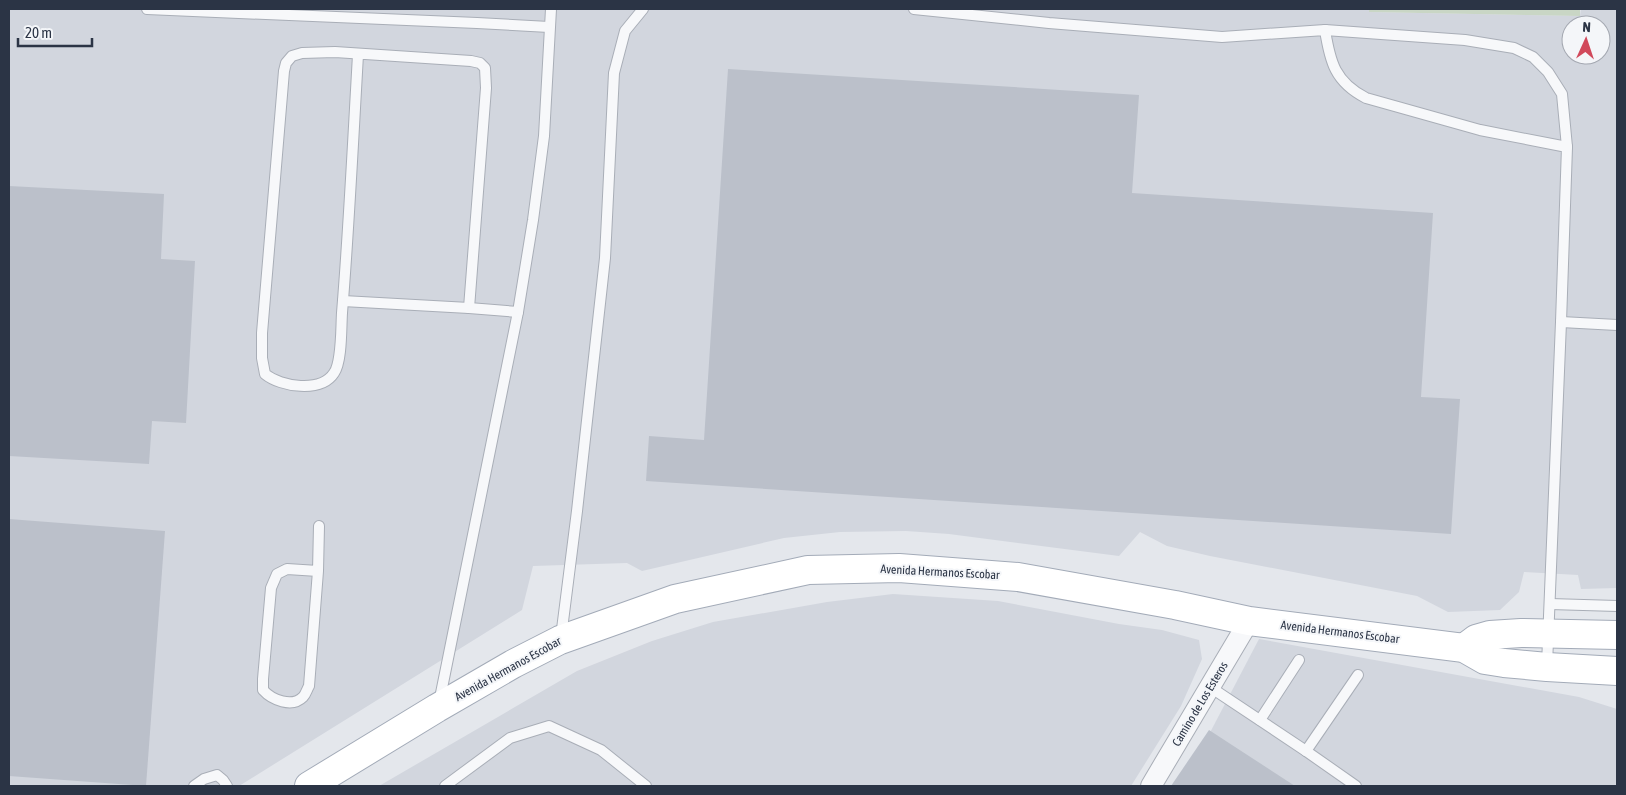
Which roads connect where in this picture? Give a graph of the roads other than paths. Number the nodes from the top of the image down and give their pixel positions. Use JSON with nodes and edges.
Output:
{"nodes":[{"id":1,"x":147,"y":9,"type":"edge"},
{"id":2,"x":551,"y":9,"type":"edge"},
{"id":3,"x":643,"y":9,"type":"edge"},
{"id":4,"x":914,"y":9,"type":"edge"},
{"id":5,"x":550,"y":27,"type":"junction"},
{"id":6,"x":1325,"y":30,"type":"junction"},
{"id":7,"x":358,"y":55,"type":"junction"},
{"id":8,"x":1566,"y":147,"type":"junction"},
{"id":9,"x":343,"y":301,"type":"junction"},
{"id":10,"x":468,"y":308,"type":"junction"},
{"id":11,"x":518,"y":312,"type":"junction"},
{"id":12,"x":1561,"y":322,"type":"junction"},
{"id":13,"x":1617,"y":325,"type":"edge"},
{"id":14,"x":319,"y":526,"type":"dead end"},
{"id":15,"x":318,"y":571,"type":"junction"},
{"id":16,"x":1550,"y":604,"type":"junction"},
{"id":17,"x":1617,"y":606,"type":"edge"},
{"id":18,"x":1249,"y":621,"type":"junction"},
{"id":19,"x":1548,"y":634,"type":"junction"},
{"id":20,"x":1617,"y":635,"type":"edge"},
{"id":21,"x":560,"y":640,"type":"junction"},
{"id":22,"x":1464,"y":648,"type":"junction"},
{"id":23,"x":1298,"y":660,"type":"dead end"},
{"id":24,"x":1547,"y":667,"type":"junction"},
{"id":25,"x":1617,"y":671,"type":"edge"},
{"id":26,"x":1358,"y":675,"type":"dead end"},
{"id":27,"x":1210,"y":687,"type":"junction"},
{"id":28,"x":437,"y":708,"type":"junction"},
{"id":29,"x":1260,"y":720,"type":"junction"},
{"id":30,"x":1306,"y":750,"type":"junction"},
{"id":31,"x":194,"y":786,"type":"edge"},
{"id":32,"x":226,"y":786,"type":"edge"},
{"id":33,"x":309,"y":786,"type":"edge"},
{"id":34,"x":445,"y":786,"type":"edge"},
{"id":35,"x":646,"y":786,"type":"edge"},
{"id":36,"x":1151,"y":786,"type":"edge"},
{"id":37,"x":1356,"y":786,"type":"edge"}],
"edges":[{"from":1,"to":5,"type":"lane"},
{"from":2,"to":5,"type":"lane"},
{"from":3,"to":21,"type":"lane"},
{"from":4,"to":6,"type":"lane"},
{"from":5,"to":11,"type":"lane"},
{"from":6,"to":8,"type":"lane"},
{"from":6,"to":8,"type":"lane"},
{"from":7,"to":9,"type":"lane"},
{"from":7,"to":9,"type":"lane"},
{"from":7,"to":10,"type":"lane"},
{"from":8,"to":12,"type":"lane"},
{"from":9,"to":10,"type":"lane"},
{"from":10,"to":11,"type":"lane"},
{"from":11,"to":28,"type":"lane"},
{"from":12,"to":13,"type":"lane"},
{"from":12,"to":16,"type":"lane"},
{"from":14,"to":15,"type":"lane"},
{"from":15,"to":15,"type":"lane"},
{"from":16,"to":17,"type":"lane"},
{"from":16,"to":19,"type":"lane"},
{"from":18,"to":21,"type":"main road","name":"Avenida Hermanos Escobar"},
{"from":18,"to":22,"type":"main road","name":"Avenida Hermanos Escobar"},
{"from":18,"to":27,"type":"street","name":"Camino de Los Esteros"},
{"from":19,"to":20,"type":"main road"},
{"from":19,"to":22,"type":"main road"},
{"from":19,"to":24,"type":"lane"},
{"from":21,"to":28,"type":"main road","name":"Avenida Hermanos Escobar"},
{"from":22,"to":24,"type":"main road","name":"Avenida Hermanos Escobar"},
{"from":23,"to":29,"type":"lane"},
{"from":24,"to":25,"type":"main road","name":"Avenida Hermanos Escobar"},
{"from":26,"to":30,"type":"lane"},
{"from":27,"to":29,"type":"lane"},
{"from":27,"to":36,"type":"street","name":"Camino de Los Esteros"},
{"from":28,"to":33,"type":"main road","name":"Avenida Hermanos Escobar"},
{"from":29,"to":30,"type":"lane"},
{"from":30,"to":37,"type":"lane"},
{"from":31,"to":32,"type":"lane"},
{"from":34,"to":35,"type":"lane"}]}
